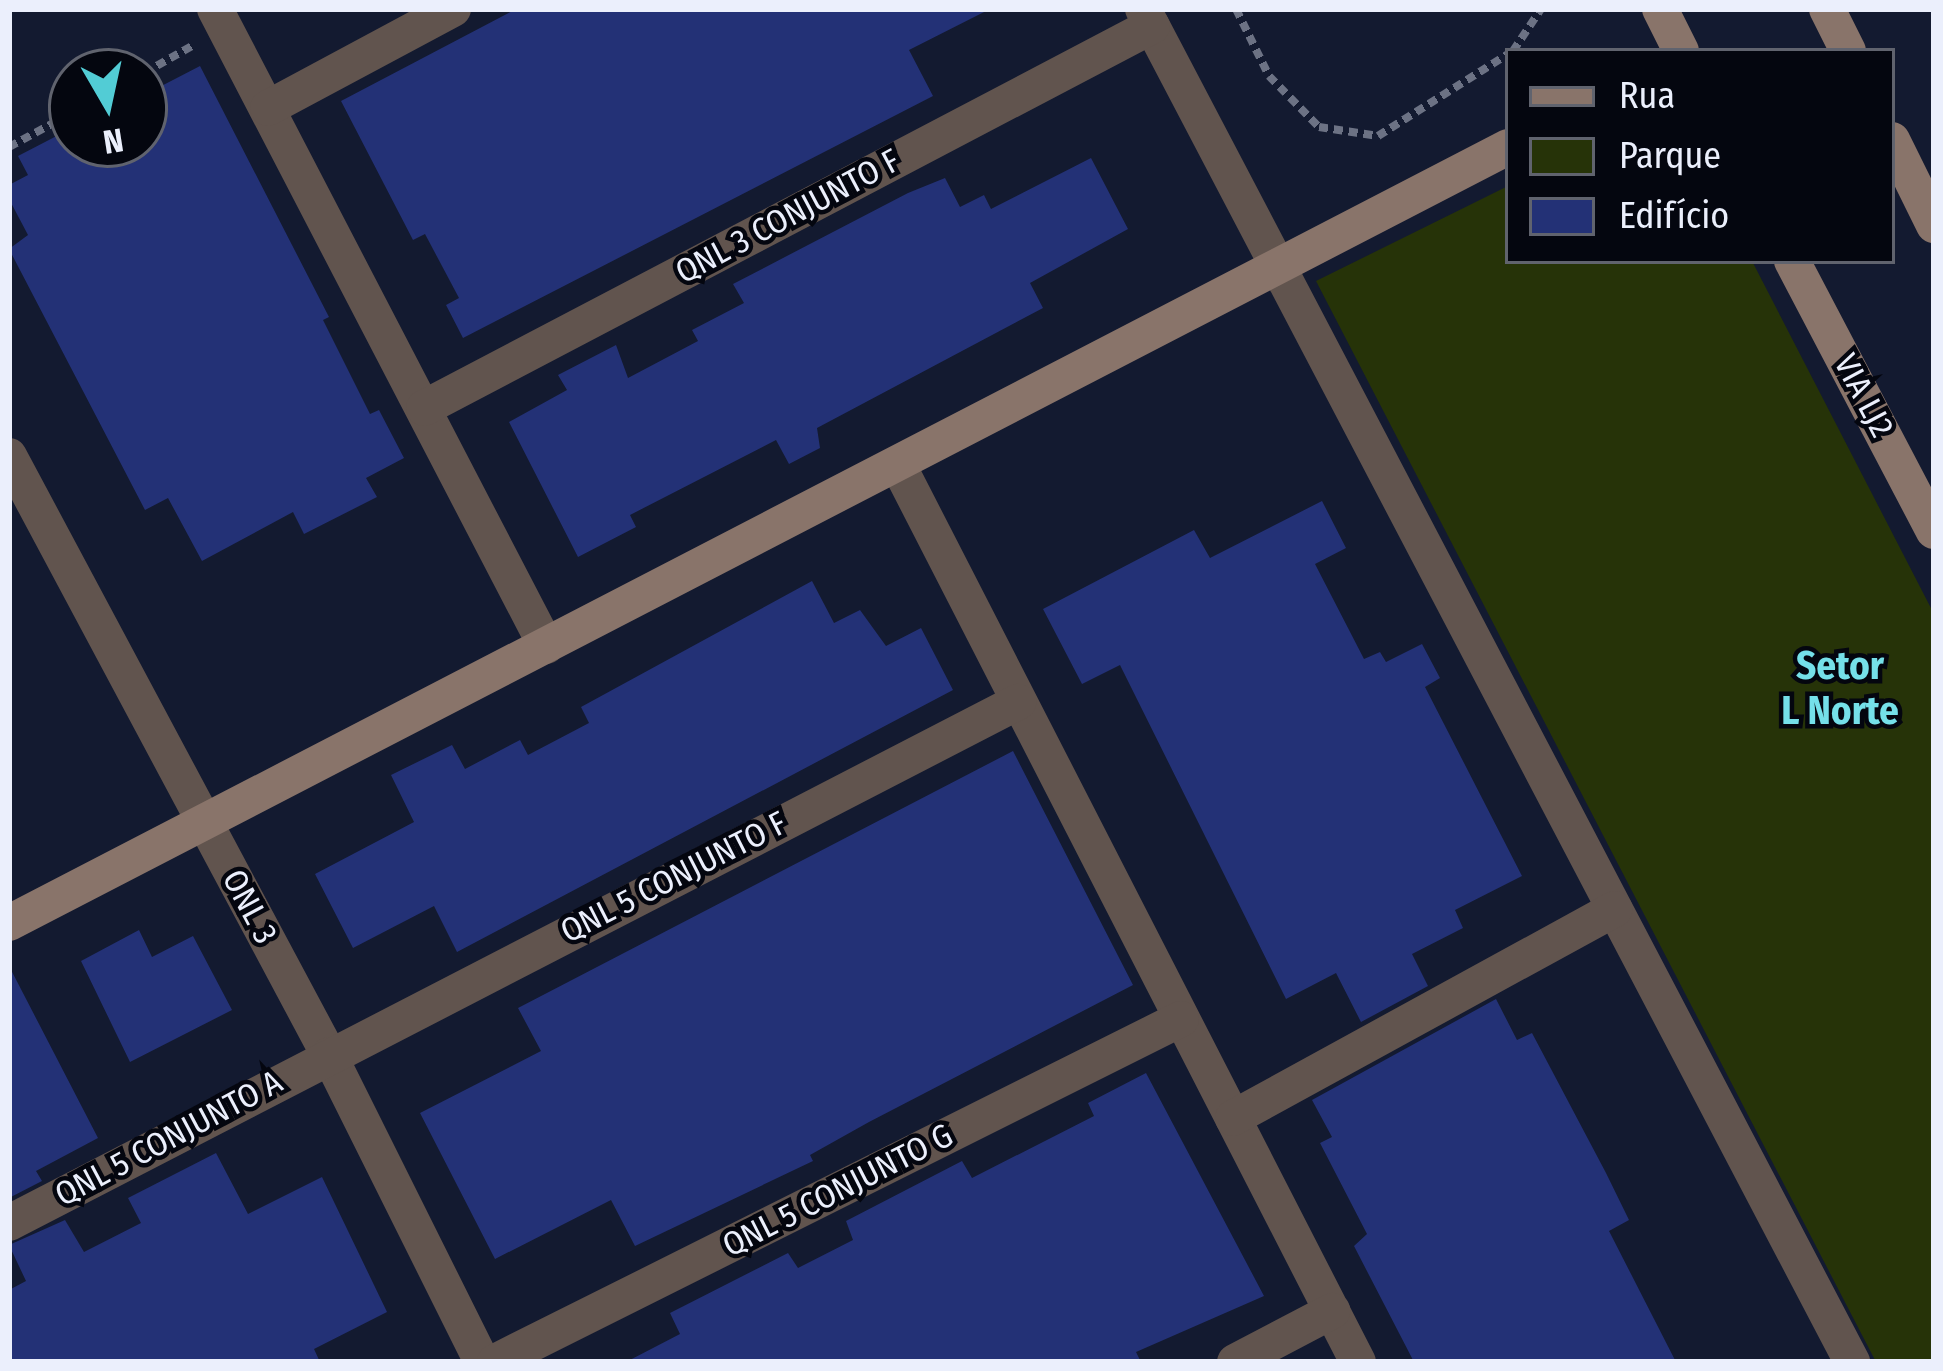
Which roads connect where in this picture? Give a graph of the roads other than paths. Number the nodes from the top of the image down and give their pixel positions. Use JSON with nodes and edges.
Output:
{"nodes":[{"id":1,"x":453,"y":9,"type":"edge"},
{"id":2,"x":1660,"y":9,"type":"edge"},
{"id":3,"x":1828,"y":9,"type":"edge"},
{"id":4,"x":220,"y":18,"type":"edge"},
{"id":5,"x":1147,"y":18,"type":"edge"},
{"id":6,"x":1680,"y":48,"type":"edge"},
{"id":7,"x":1847,"y":48,"type":"edge"},
{"id":8,"x":268,"y":108,"type":"junction"},
{"id":9,"x":1895,"y":146,"type":"edge"},
{"id":10,"x":1505,"y":149,"type":"edge"},
{"id":11,"x":1934,"y":225,"type":"edge"},
{"id":12,"x":1794,"y":264,"type":"edge"},
{"id":13,"x":1284,"y":266,"type":"junction"},
{"id":14,"x":424,"y":407,"type":"junction"},
{"id":15,"x":9,"y":456,"type":"edge"},
{"id":16,"x":898,"y":465,"type":"junction"},
{"id":17,"x":1934,"y":531,"type":"edge"},
{"id":18,"x":546,"y":646,"type":"junction"},
{"id":19,"x":1018,"y":702,"type":"junction"},
{"id":20,"x":203,"y":820,"type":"junction"},
{"id":21,"x":1614,"y":909,"type":"junction"},
{"id":22,"x":9,"y":923,"type":"edge"},
{"id":23,"x":1181,"y":1019,"type":"junction"},
{"id":24,"x":329,"y":1055,"type":"junction"},
{"id":25,"x":1233,"y":1118,"type":"junction"},
{"id":26,"x":9,"y":1223,"type":"edge"},
{"id":27,"x":1332,"y":1311,"type":"junction"},
{"id":28,"x":482,"y":1362,"type":"edge"},
{"id":29,"x":495,"y":1362,"type":"edge"},
{"id":30,"x":1234,"y":1362,"type":"edge"},
{"id":31,"x":1358,"y":1362,"type":"edge"},
{"id":32,"x":1852,"y":1362,"type":"edge"}],
"edges":[{"from":1,"to":8,"type":"street"},
{"from":2,"to":6,"type":"street"},
{"from":3,"to":7,"type":"street"},
{"from":4,"to":8,"type":"street"},
{"from":5,"to":13,"type":"street"},
{"from":5,"to":14,"type":"street","name":"QNL 3 CONJUNTO F"},
{"from":8,"to":14,"type":"street"},
{"from":9,"to":11,"type":"street"},
{"from":10,"to":13,"type":"street"},
{"from":12,"to":17,"type":"street","name":"VIA LJ2"},
{"from":13,"to":16,"type":"street"},
{"from":13,"to":21,"type":"street"},
{"from":14,"to":18,"type":"street"},
{"from":15,"to":20,"type":"street","name":"ONL 3"},
{"from":16,"to":18,"type":"street"},
{"from":16,"to":19,"type":"street"},
{"from":18,"to":20,"type":"street"},
{"from":19,"to":23,"type":"street"},
{"from":19,"to":24,"type":"street","name":"QNL 5 CONJUNTO F"},
{"from":20,"to":22,"type":"street"},
{"from":20,"to":24,"type":"street","name":"ONL 3"},
{"from":21,"to":25,"type":"street"},
{"from":21,"to":32,"type":"street"},
{"from":23,"to":25,"type":"street"},
{"from":23,"to":29,"type":"street","name":"QNL 5 CONJUNTO G"},
{"from":24,"to":26,"type":"street","name":"QNL 5 CONJUNTO A"},
{"from":24,"to":28,"type":"street","name":"ONL 3"},
{"from":25,"to":27,"type":"street"},
{"from":27,"to":30,"type":"street"},
{"from":27,"to":31,"type":"street"}]}
